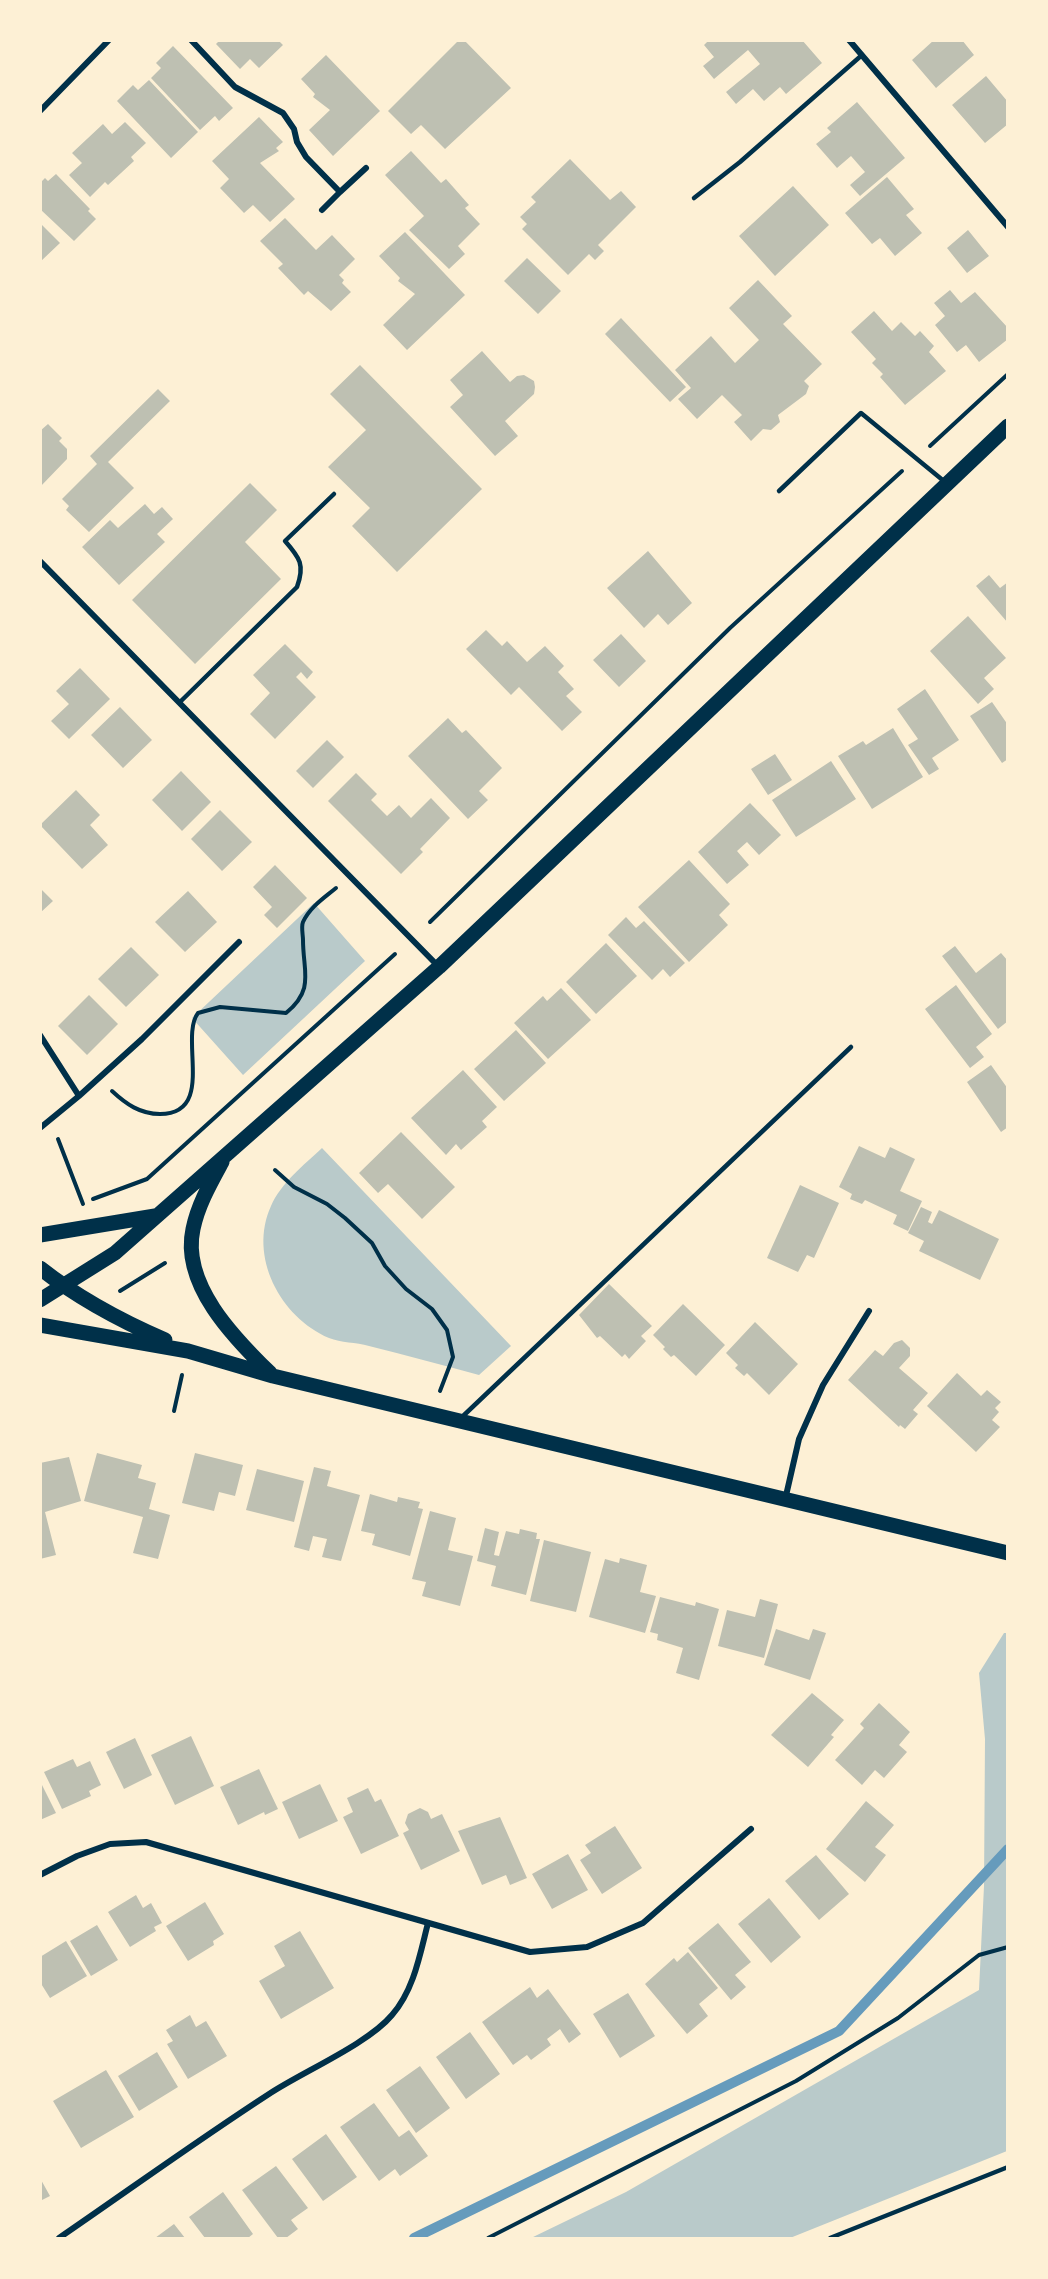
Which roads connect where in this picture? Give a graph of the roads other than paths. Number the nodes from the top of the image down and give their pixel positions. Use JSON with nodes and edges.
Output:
{"nodes":[{"id":1,"x":109,"y":40,"type":"edge"},
{"id":2,"x":191,"y":40,"type":"edge"},
{"id":3,"x":849,"y":40,"type":"edge"},
{"id":4,"x":862,"y":55,"type":"junction"},
{"id":5,"x":40,"y":111,"type":"edge"},
{"id":6,"x":366,"y":168,"type":"dead end"},
{"id":7,"x":340,"y":192,"type":"junction"},
{"id":8,"x":694,"y":198,"type":"dead end"},
{"id":9,"x":322,"y":210,"type":"dead end"},
{"id":10,"x":1008,"y":227,"type":"edge"},
{"id":11,"x":1008,"y":426,"type":"edge"},
{"id":12,"x":947,"y":484,"type":"junction"},
{"id":13,"x":780,"y":491,"type":"dead end"},
{"id":14,"x":334,"y":494,"type":"dead end"},
{"id":15,"x":40,"y":561,"type":"edge"},
{"id":16,"x":180,"y":702,"type":"junction"},
{"id":17,"x":239,"y":942,"type":"dead end"},
{"id":18,"x":440,"y":967,"type":"junction"},
{"id":19,"x":40,"y":1035,"type":"edge"},
{"id":20,"x":851,"y":1047,"type":"dead end"},
{"id":21,"x":79,"y":1096,"type":"junction"},
{"id":22,"x":40,"y":1128,"type":"edge"},
{"id":23,"x":228,"y":1152,"type":"junction"},
{"id":24,"x":155,"y":1216,"type":"junction"},
{"id":25,"x":40,"y":1235,"type":"edge"},
{"id":26,"x":40,"y":1268,"type":"edge"},
{"id":27,"x":63,"y":1286,"type":"junction"},
{"id":28,"x":40,"y":1300,"type":"edge"},
{"id":29,"x":869,"y":1311,"type":"dead end"},
{"id":30,"x":40,"y":1325,"type":"edge"},
{"id":31,"x":188,"y":1351,"type":"junction"},
{"id":32,"x":273,"y":1376,"type":"junction"},
{"id":33,"x":459,"y":1419,"type":"junction"},
{"id":34,"x":785,"y":1500,"type":"junction"},
{"id":35,"x":1008,"y":1553,"type":"edge"},
{"id":36,"x":751,"y":1829,"type":"dead end"},
{"id":37,"x":40,"y":1875,"type":"edge"},
{"id":38,"x":428,"y":1923,"type":"junction"},
{"id":39,"x":1008,"y":2167,"type":"edge"},
{"id":40,"x":59,"y":2238,"type":"edge"},
{"id":41,"x":830,"y":2238,"type":"edge"}],
"edges":[{"from":1,"to":5,"type":"street"},
{"from":2,"to":7,"type":"street"},
{"from":3,"to":4,"type":"street"},
{"from":4,"to":8,"type":"lane"},
{"from":4,"to":10,"type":"street"},
{"from":6,"to":7,"type":"street"},
{"from":7,"to":9,"type":"street"},
{"from":11,"to":12,"type":"main road"},
{"from":12,"to":13,"type":"lane"},
{"from":12,"to":18,"type":"main road"},
{"from":14,"to":16,"type":"lane"},
{"from":15,"to":16,"type":"street"},
{"from":16,"to":18,"type":"street"},
{"from":17,"to":21,"type":"street"},
{"from":18,"to":23,"type":"main road"},
{"from":19,"to":21,"type":"street"},
{"from":20,"to":33,"type":"lane"},
{"from":21,"to":22,"type":"street"},
{"from":23,"to":24,"type":"main road"},
{"from":23,"to":32,"type":"main road"},
{"from":24,"to":25,"type":"main road"},
{"from":24,"to":27,"type":"main road"},
{"from":26,"to":27,"type":"main road"},
{"from":27,"to":28,"type":"main road"},
{"from":27,"to":31,"type":"main road"},
{"from":29,"to":34,"type":"street"},
{"from":30,"to":31,"type":"main road"},
{"from":31,"to":32,"type":"main road"},
{"from":32,"to":33,"type":"main road"},
{"from":33,"to":34,"type":"main road"},
{"from":34,"to":35,"type":"main road"},
{"from":36,"to":38,"type":"street"},
{"from":37,"to":38,"type":"street"},
{"from":38,"to":40,"type":"street"},
{"from":39,"to":41,"type":"lane"}]}
